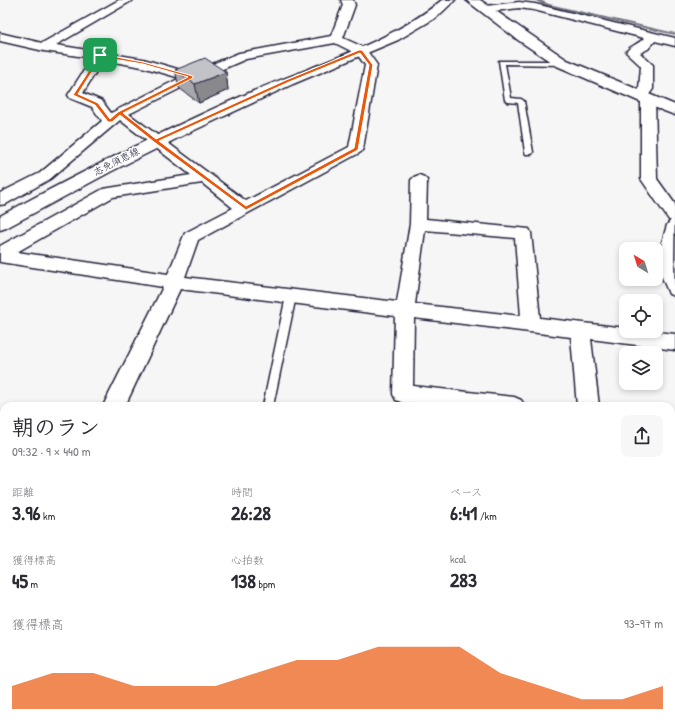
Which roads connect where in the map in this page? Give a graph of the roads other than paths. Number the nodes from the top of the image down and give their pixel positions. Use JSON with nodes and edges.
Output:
{"nodes":[{"id":1,"x":127,"y":0,"type":"edge"},
{"id":2,"x":347,"y":0,"type":"edge"},
{"id":3,"x":449,"y":0,"type":"edge"},
{"id":4,"x":472,"y":0,"type":"edge"},
{"id":5,"x":486,"y":10,"type":"junction"},
{"id":6,"x":652,"y":36,"type":"junction"},
{"id":7,"x":0,"y":37,"type":"edge"},
{"id":8,"x":336,"y":39,"type":"junction"},
{"id":9,"x":675,"y":42,"type":"edge"},
{"id":10,"x":44,"y":46,"type":"junction"},
{"id":11,"x":361,"y":51,"type":"junction"},
{"id":12,"x":100,"y":55,"type":"junction"},
{"id":13,"x":562,"y":63,"type":"junction"},
{"id":14,"x":192,"y":77,"type":"junction"},
{"id":15,"x":645,"y":99,"type":"junction"},
{"id":16,"x":675,"y":110,"type":"edge"},
{"id":17,"x":115,"y":117,"type":"junction"},
{"id":18,"x":155,"y":141,"type":"junction"},
{"id":19,"x":529,"y":152,"type":"dead end"},
{"id":20,"x":205,"y":178,"type":"junction"},
{"id":21,"x":419,"y":180,"type":"dead end"},
{"id":22,"x":0,"y":200,"type":"edge"},
{"id":23,"x":246,"y":209,"type":"junction"},
{"id":24,"x":675,"y":216,"type":"edge"},
{"id":25,"x":0,"y":224,"type":"edge"},
{"id":26,"x":418,"y":224,"type":"junction"},
{"id":27,"x":675,"y":225,"type":"edge"},
{"id":28,"x":0,"y":255,"type":"edge"},
{"id":29,"x":174,"y":282,"type":"junction"},
{"id":30,"x":675,"y":289,"type":"edge"},
{"id":31,"x":291,"y":296,"type":"junction"},
{"id":32,"x":405,"y":310,"type":"junction"},
{"id":33,"x":531,"y":325,"type":"junction"},
{"id":34,"x":580,"y":331,"type":"junction"},
{"id":35,"x":675,"y":342,"type":"edge"},
{"id":36,"x":116,"y":402,"type":"edge"},
{"id":37,"x":269,"y":402,"type":"edge"},
{"id":38,"x":464,"y":402,"type":"edge"},
{"id":39,"x":588,"y":402,"type":"edge"}],
"edges":[{"from":1,"to":10,"type":"street"},
{"from":2,"to":8,"type":"street"},
{"from":3,"to":11,"type":"main road","name":"志免須恵線"},
{"from":4,"to":5,"type":"main road"},
{"from":5,"to":6,"type":"street"},
{"from":5,"to":13,"type":"main road"},
{"from":6,"to":9,"type":"street"},
{"from":6,"to":15,"type":"street"},
{"from":7,"to":10,"type":"street"},
{"from":8,"to":11,"type":"street"},
{"from":8,"to":14,"type":"street"},
{"from":10,"to":12,"type":"street"},
{"from":11,"to":18,"type":"main road","name":"志免須恵線"},
{"from":11,"to":23,"type":"street"},
{"from":12,"to":14,"type":"street"},
{"from":12,"to":17,"type":"street"},
{"from":13,"to":15,"type":"main road"},
{"from":13,"to":19,"type":"lane"},
{"from":14,"to":17,"type":"street"},
{"from":15,"to":16,"type":"main road"},
{"from":15,"to":24,"type":"street"},
{"from":17,"to":18,"type":"street"},
{"from":17,"to":22,"type":"street"},
{"from":18,"to":20,"type":"street"},
{"from":18,"to":25,"type":"main road","name":"志免須恵線"},
{"from":20,"to":23,"type":"street"},
{"from":20,"to":28,"type":"street"},
{"from":21,"to":26,"type":"street"},
{"from":23,"to":29,"type":"street"},
{"from":26,"to":32,"type":"street"},
{"from":26,"to":33,"type":"street"},
{"from":27,"to":30,"type":"street"},
{"from":28,"to":29,"type":"street"},
{"from":29,"to":31,"type":"street"},
{"from":29,"to":36,"type":"street"},
{"from":31,"to":32,"type":"street"},
{"from":31,"to":37,"type":"lane"},
{"from":32,"to":33,"type":"street"},
{"from":32,"to":38,"type":"street"},
{"from":33,"to":34,"type":"street"},
{"from":34,"to":35,"type":"street"},
{"from":34,"to":39,"type":"street"}]}
